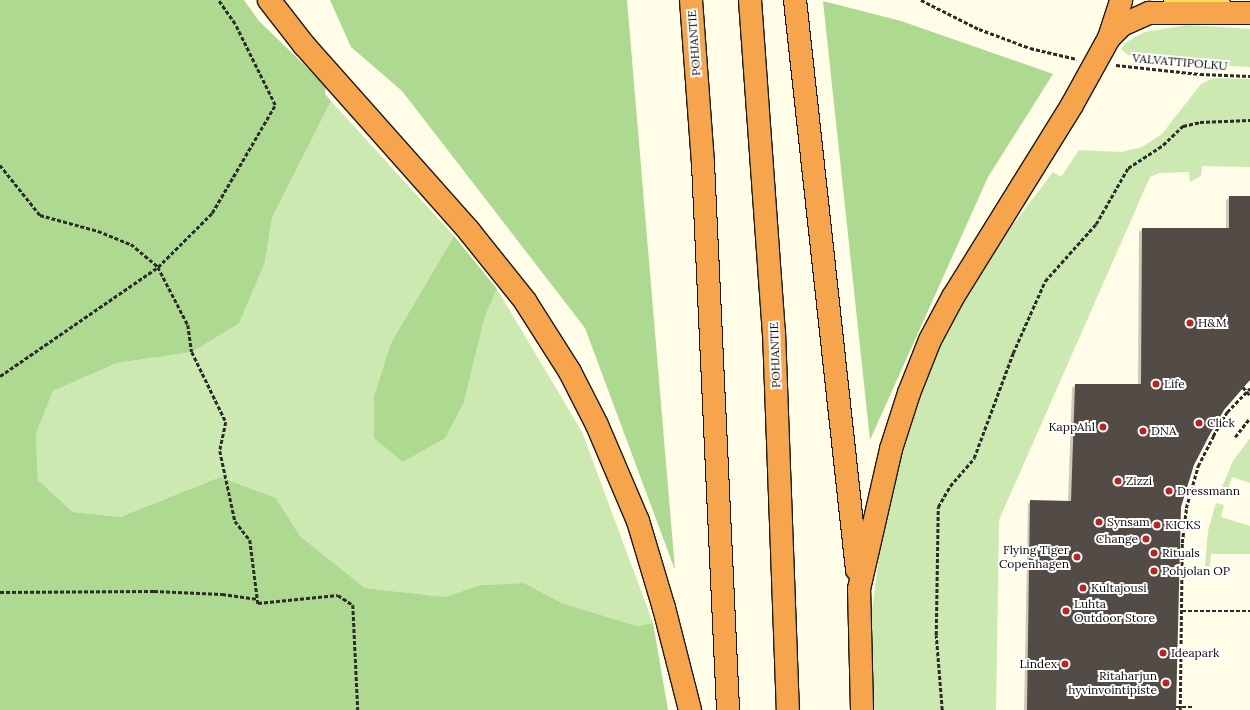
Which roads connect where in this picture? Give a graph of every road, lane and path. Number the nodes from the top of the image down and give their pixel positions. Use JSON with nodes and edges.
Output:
{"nodes":[{"id":1,"x":218,"y":0,"type":"edge"},
{"id":2,"x":269,"y":0,"type":"edge"},
{"id":3,"x":691,"y":0,"type":"edge"},
{"id":4,"x":750,"y":0,"type":"edge"},
{"id":5,"x":795,"y":0,"type":"edge"},
{"id":6,"x":921,"y":0,"type":"edge"},
{"id":7,"x":1121,"y":0,"type":"edge"},
{"id":8,"x":1175,"y":0,"type":"edge"},
{"id":9,"x":1250,"y":12,"type":"edge"},
{"id":10,"x":1110,"y":38,"type":"junction"},
{"id":11,"x":1084,"y":60,"type":"dead end"},
{"id":12,"x":1107,"y":64,"type":"dead end"},
{"id":13,"x":1250,"y":76,"type":"edge"},
{"id":14,"x":1250,"y":120,"type":"edge"},
{"id":15,"x":0,"y":165,"type":"edge"},
{"id":16,"x":158,"y":267,"type":"junction"},
{"id":17,"x":0,"y":376,"type":"edge"},
{"id":18,"x":1243,"y":387,"type":"dead end"},
{"id":19,"x":1250,"y":388,"type":"edge"},
{"id":20,"x":1247,"y":391,"type":"junction"},
{"id":21,"x":1250,"y":395,"type":"edge"},
{"id":22,"x":1250,"y":418,"type":"edge"},
{"id":23,"x":1235,"y":437,"type":"dead end"},
{"id":24,"x":859,"y":589,"type":"junction"},
{"id":25,"x":0,"y":592,"type":"edge"},
{"id":26,"x":257,"y":600,"type":"junction"},
{"id":27,"x":1182,"y":611,"type":"junction"},
{"id":28,"x":1250,"y":612,"type":"edge"},
{"id":29,"x":1176,"y":707,"type":"dead end"},
{"id":30,"x":1194,"y":707,"type":"dead end"},
{"id":31,"x":1180,"y":709,"type":"edge"},
{"id":32,"x":358,"y":710,"type":"edge"},
{"id":33,"x":690,"y":710,"type":"edge"},
{"id":34,"x":728,"y":710,"type":"edge"},
{"id":35,"x":788,"y":710,"type":"edge"},
{"id":36,"x":862,"y":710,"type":"edge"},
{"id":37,"x":942,"y":710,"type":"edge"}],
"edges":[{"from":1,"to":16,"type":"path"},
{"from":2,"to":33,"type":"highway"},
{"from":3,"to":34,"type":"highway","name":"POHJANTIE"},
{"from":4,"to":35,"type":"highway","name":"POHJANTIE"},
{"from":5,"to":24,"type":"highway"},
{"from":6,"to":11,"type":"path"},
{"from":7,"to":10,"type":"highway"},
{"from":8,"to":9,"type":"main road"},
{"from":9,"to":10,"type":"highway"},
{"from":10,"to":24,"type":"highway"},
{"from":12,"to":13,"type":"path","name":"VALVATTIPOLKU"},
{"from":14,"to":37,"type":"path"},
{"from":15,"to":16,"type":"path"},
{"from":16,"to":17,"type":"path"},
{"from":16,"to":26,"type":"path"},
{"from":18,"to":20,"type":"path"},
{"from":19,"to":20,"type":"path"},
{"from":20,"to":21,"type":"path"},
{"from":20,"to":27,"type":"path"},
{"from":22,"to":23,"type":"path"},
{"from":24,"to":36,"type":"highway"},
{"from":25,"to":26,"type":"path"},
{"from":26,"to":32,"type":"path"},
{"from":27,"to":28,"type":"path"},
{"from":27,"to":31,"type":"path"},
{"from":29,"to":31,"type":"path"},
{"from":30,"to":31,"type":"path"}]}
